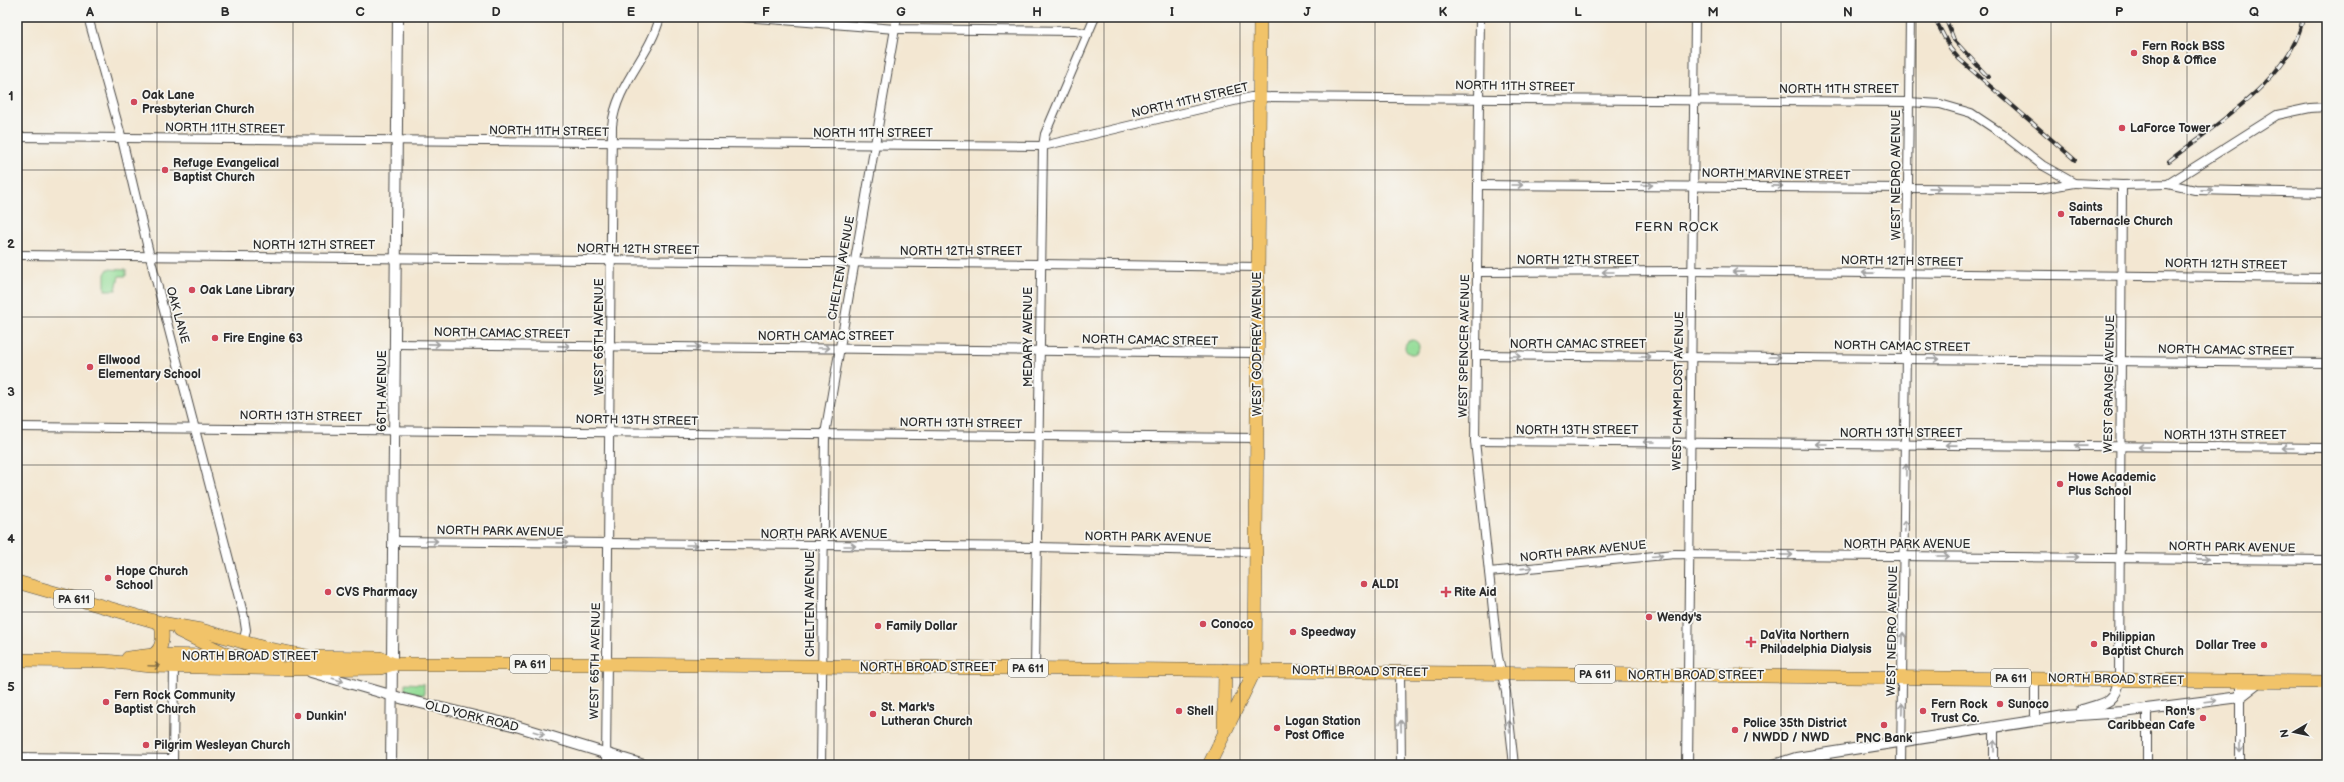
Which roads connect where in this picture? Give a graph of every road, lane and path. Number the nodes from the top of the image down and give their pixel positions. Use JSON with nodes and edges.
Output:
{"nodes":[{"id":1,"x":88,"y":17,"type":"edge"},
{"id":2,"x":398,"y":17,"type":"edge"},
{"id":3,"x":660,"y":17,"type":"edge"},
{"id":4,"x":744,"y":17,"type":"edge"},
{"id":5,"x":897,"y":17,"type":"edge"},
{"id":6,"x":1095,"y":17,"type":"edge"},
{"id":7,"x":1260,"y":17,"type":"edge"},
{"id":8,"x":1480,"y":17,"type":"edge"},
{"id":9,"x":1695,"y":17,"type":"edge"},
{"id":10,"x":1910,"y":17,"type":"edge"},
{"id":11,"x":895,"y":29,"type":"junction"},
{"id":12,"x":1088,"y":34,"type":"junction"},
{"id":13,"x":1260,"y":97,"type":"junction"},
{"id":14,"x":1481,"y":97,"type":"junction"},
{"id":15,"x":1694,"y":100,"type":"junction"},
{"id":16,"x":1908,"y":102,"type":"junction"},
{"id":17,"x":2327,"y":107,"type":"edge"},
{"id":18,"x":17,"y":137,"type":"edge"},
{"id":19,"x":122,"y":138,"type":"junction"},
{"id":20,"x":397,"y":142,"type":"junction"},
{"id":21,"x":612,"y":143,"type":"junction"},
{"id":22,"x":876,"y":145,"type":"junction"},
{"id":23,"x":1043,"y":146,"type":"junction"},
{"id":24,"x":2074,"y":183,"type":"junction"},
{"id":25,"x":2168,"y":184,"type":"junction"},
{"id":26,"x":1478,"y":185,"type":"junction"},
{"id":27,"x":1693,"y":185,"type":"junction"},
{"id":28,"x":2122,"y":185,"type":"junction"},
{"id":29,"x":1908,"y":187,"type":"junction"},
{"id":30,"x":2327,"y":193,"type":"edge"},
{"id":31,"x":17,"y":255,"type":"edge"},
{"id":32,"x":150,"y":257,"type":"junction"},
{"id":33,"x":397,"y":258,"type":"junction"},
{"id":34,"x":612,"y":260,"type":"junction"},
{"id":35,"x":854,"y":263,"type":"junction"},
{"id":36,"x":1040,"y":264,"type":"junction"},
{"id":37,"x":1258,"y":267,"type":"junction"},
{"id":38,"x":1692,"y":271,"type":"junction"},
{"id":39,"x":1477,"y":272,"type":"junction"},
{"id":40,"x":1907,"y":274,"type":"junction"},
{"id":41,"x":2122,"y":275,"type":"junction"},
{"id":42,"x":2327,"y":278,"type":"edge"},
{"id":43,"x":395,"y":344,"type":"junction"},
{"id":44,"x":611,"y":347,"type":"junction"},
{"id":45,"x":839,"y":348,"type":"junction"},
{"id":46,"x":1040,"y":350,"type":"junction"},
{"id":47,"x":1257,"y":353,"type":"junction"},
{"id":48,"x":1476,"y":355,"type":"junction"},
{"id":49,"x":1691,"y":357,"type":"junction"},
{"id":50,"x":1907,"y":358,"type":"junction"},
{"id":51,"x":2121,"y":361,"type":"junction"},
{"id":52,"x":2327,"y":363,"type":"edge"},
{"id":53,"x":17,"y":427,"type":"edge"},
{"id":54,"x":195,"y":427,"type":"junction"},
{"id":55,"x":394,"y":429,"type":"junction"},
{"id":56,"x":610,"y":432,"type":"junction"},
{"id":57,"x":825,"y":434,"type":"junction"},
{"id":58,"x":1039,"y":436,"type":"junction"},
{"id":59,"x":1257,"y":438,"type":"junction"},
{"id":60,"x":1475,"y":441,"type":"junction"},
{"id":61,"x":1690,"y":443,"type":"junction"},
{"id":62,"x":1906,"y":444,"type":"junction"},
{"id":63,"x":2120,"y":446,"type":"junction"},
{"id":64,"x":2327,"y":448,"type":"edge"},
{"id":65,"x":393,"y":541,"type":"junction"},
{"id":66,"x":608,"y":544,"type":"junction"},
{"id":67,"x":823,"y":546,"type":"junction"},
{"id":68,"x":1037,"y":548,"type":"junction"},
{"id":69,"x":1256,"y":552,"type":"junction"},
{"id":70,"x":1690,"y":554,"type":"junction"},
{"id":71,"x":1904,"y":556,"type":"junction"},
{"id":72,"x":2120,"y":557,"type":"junction"},
{"id":73,"x":2327,"y":560,"type":"edge"},
{"id":74,"x":1489,"y":572,"type":"junction"},
{"id":75,"x":17,"y":582,"type":"edge"},
{"id":76,"x":160,"y":623,"type":"junction"},
{"id":77,"x":243,"y":643,"type":"junction"},
{"id":78,"x":153,"y":655,"type":"junction"},
{"id":79,"x":306,"y":656,"type":"junction"},
{"id":80,"x":231,"y":657,"type":"junction"},
{"id":81,"x":17,"y":660,"type":"edge"},
{"id":82,"x":106,"y":661,"type":"junction"},
{"id":83,"x":174,"y":661,"type":"junction"},
{"id":84,"x":393,"y":664,"type":"junction"},
{"id":85,"x":607,"y":664,"type":"junction"},
{"id":86,"x":248,"y":667,"type":"junction"},
{"id":87,"x":822,"y":667,"type":"junction"},
{"id":88,"x":300,"y":668,"type":"junction"},
{"id":89,"x":1035,"y":668,"type":"junction"},
{"id":90,"x":1225,"y":670,"type":"junction"},
{"id":91,"x":1255,"y":670,"type":"junction"},
{"id":92,"x":1400,"y":672,"type":"junction"},
{"id":93,"x":1502,"y":673,"type":"junction"},
{"id":94,"x":1688,"y":675,"type":"junction"},
{"id":95,"x":1903,"y":677,"type":"junction"},
{"id":96,"x":2035,"y":678,"type":"junction"},
{"id":97,"x":2118,"y":679,"type":"junction"},
{"id":98,"x":2240,"y":680,"type":"junction"},
{"id":99,"x":2262,"y":680,"type":"junction"},
{"id":100,"x":2327,"y":682,"type":"edge"},
{"id":101,"x":392,"y":696,"type":"junction"},
{"id":102,"x":2240,"y":697,"type":"junction"},
{"id":103,"x":2147,"y":709,"type":"junction"},
{"id":104,"x":2065,"y":716,"type":"junction"},
{"id":105,"x":2035,"y":720,"type":"junction"},
{"id":106,"x":1994,"y":727,"type":"junction"},
{"id":107,"x":1902,"y":741,"type":"junction"},
{"id":108,"x":1220,"y":744,"type":"junction"},
{"id":109,"x":606,"y":753,"type":"junction"},
{"id":110,"x":17,"y":757,"type":"edge"},
{"id":111,"x":173,"y":762,"type":"edge"},
{"id":112,"x":1796,"y":762,"type":"edge"},
{"id":113,"x":392,"y":765,"type":"edge"},
{"id":114,"x":606,"y":765,"type":"edge"},
{"id":115,"x":644,"y":765,"type":"edge"},
{"id":116,"x":821,"y":765,"type":"edge"},
{"id":117,"x":1209,"y":765,"type":"edge"},
{"id":118,"x":1401,"y":765,"type":"edge"},
{"id":119,"x":1514,"y":765,"type":"edge"},
{"id":120,"x":1687,"y":765,"type":"edge"},
{"id":121,"x":1774,"y":765,"type":"edge"},
{"id":122,"x":1901,"y":765,"type":"edge"},
{"id":123,"x":1994,"y":765,"type":"edge"},
{"id":124,"x":2147,"y":765,"type":"edge"},
{"id":125,"x":2240,"y":765,"type":"edge"}],
"edges":[{"from":1,"to":19,"type":"street","name":"OAK LANE"},
{"from":2,"to":20,"type":"street","name":"66TH AVENUE"},
{"from":3,"to":21,"type":"street","name":"WEST 65TH AVENUE"},
{"from":4,"to":11,"type":"street"},
{"from":5,"to":11,"type":"street","name":"CHELTEN AVENUE"},
{"from":6,"to":12,"type":"street","name":"MEDARY AVENUE"},
{"from":7,"to":13,"type":"main road","name":"WEST GODFREY AVENUE"},
{"from":8,"to":14,"type":"street","name":"WEST SPENCER AVENUE"},
{"from":9,"to":15,"type":"street","name":"WEST CHAMPLOST AVENUE"},
{"from":10,"to":16,"type":"street","name":"WEST NEDRO AVENUE"},
{"from":11,"to":12,"type":"street"},
{"from":11,"to":22,"type":"street","name":"CHELTEN AVENUE"},
{"from":12,"to":23,"type":"street","name":"MEDARY AVENUE"},
{"from":13,"to":14,"type":"street","name":"NORTH 11TH STREET"},
{"from":13,"to":23,"type":"street","name":"NORTH 11TH STREET"},
{"from":13,"to":37,"type":"main road","name":"WEST GODFREY AVENUE"},
{"from":14,"to":15,"type":"street","name":"NORTH 11TH STREET"},
{"from":14,"to":26,"type":"street","name":"WEST SPENCER AVENUE"},
{"from":15,"to":16,"type":"street","name":"NORTH 11TH STREET"},
{"from":15,"to":27,"type":"street","name":"WEST CHAMPLOST AVENUE"},
{"from":16,"to":24,"type":"street","name":"NORTH 11TH STREET"},
{"from":16,"to":29,"type":"street","name":"WEST NEDRO AVENUE"},
{"from":17,"to":25,"type":"street"},
{"from":18,"to":19,"type":"street","name":"NORTH 11TH STREET"},
{"from":19,"to":20,"type":"street","name":"NORTH 11TH STREET"},
{"from":19,"to":32,"type":"street","name":"OAK LANE"},
{"from":20,"to":21,"type":"street","name":"NORTH 11TH STREET"},
{"from":20,"to":33,"type":"street","name":"66TH AVENUE"},
{"from":21,"to":22,"type":"street","name":"NORTH 11TH STREET"},
{"from":21,"to":34,"type":"street","name":"WEST 65TH AVENUE"},
{"from":22,"to":23,"type":"street","name":"NORTH 11TH STREET"},
{"from":22,"to":35,"type":"street","name":"CHELTEN AVENUE"},
{"from":23,"to":36,"type":"street","name":"MEDARY AVENUE"},
{"from":24,"to":28,"type":"street","name":"NORTH 11TH STREET"},
{"from":29,"to":24,"type":"street","name":"NORTH MARVINE STREET","one_way":true},
{"from":25,"to":28,"type":"street","name":"NORTH 11TH STREET"},
{"from":25,"to":30,"type":"street","one_way":true},
{"from":26,"to":27,"type":"street","name":"NORTH MARVINE STREET","one_way":true},
{"from":26,"to":39,"type":"street","name":"WEST SPENCER AVENUE"},
{"from":27,"to":29,"type":"street","name":"NORTH MARVINE STREET","one_way":true},
{"from":27,"to":38,"type":"street","name":"WEST CHAMPLOST AVENUE"},
{"from":28,"to":41,"type":"street","name":"WEST GRANGE AVENUE"},
{"from":29,"to":40,"type":"street","name":"WEST NEDRO AVENUE"},
{"from":31,"to":32,"type":"street","name":"NORTH 12TH STREET"},
{"from":32,"to":33,"type":"street","name":"NORTH 12TH STREET"},
{"from":32,"to":54,"type":"street","name":"OAK LANE"},
{"from":33,"to":34,"type":"street","name":"NORTH 12TH STREET"},
{"from":33,"to":43,"type":"street","name":"66TH AVENUE"},
{"from":34,"to":35,"type":"street","name":"NORTH 12TH STREET"},
{"from":34,"to":44,"type":"street","name":"WEST 65TH AVENUE"},
{"from":35,"to":36,"type":"street","name":"NORTH 12TH STREET"},
{"from":35,"to":45,"type":"street","name":"CHELTEN AVENUE"},
{"from":36,"to":37,"type":"street","name":"NORTH 12TH STREET"},
{"from":36,"to":46,"type":"street","name":"MEDARY AVENUE"},
{"from":37,"to":47,"type":"main road","name":"WEST GODFREY AVENUE"},
{"from":38,"to":39,"type":"street","name":"NORTH 12TH STREET","one_way":true},
{"from":40,"to":38,"type":"street","name":"NORTH 12TH STREET","one_way":true},
{"from":38,"to":49,"type":"street","name":"WEST CHAMPLOST AVENUE"},
{"from":39,"to":48,"type":"street","name":"WEST SPENCER AVENUE"},
{"from":40,"to":41,"type":"street","name":"NORTH 12TH STREET"},
{"from":40,"to":50,"type":"street","name":"WEST NEDRO AVENUE"},
{"from":41,"to":42,"type":"street","name":"NORTH 12TH STREET"},
{"from":41,"to":51,"type":"street","name":"WEST GRANGE AVENUE"},
{"from":43,"to":44,"type":"street","name":"NORTH CAMAC STREET","one_way":true},
{"from":43,"to":55,"type":"street","name":"66TH AVENUE"},
{"from":44,"to":45,"type":"street","name":"NORTH CAMAC STREET","one_way":true},
{"from":44,"to":56,"type":"street","name":"WEST 65TH AVENUE"},
{"from":45,"to":46,"type":"street","name":"NORTH CAMAC STREET"},
{"from":45,"to":57,"type":"street","name":"CHELTEN AVENUE"},
{"from":46,"to":47,"type":"street","name":"NORTH CAMAC STREET"},
{"from":46,"to":58,"type":"street","name":"MEDARY AVENUE"},
{"from":47,"to":59,"type":"main road","name":"WEST GODFREY AVENUE"},
{"from":48,"to":49,"type":"street","name":"NORTH CAMAC STREET","one_way":true},
{"from":48,"to":60,"type":"street","name":"WEST SPENCER AVENUE"},
{"from":49,"to":50,"type":"street","name":"NORTH CAMAC STREET","one_way":true},
{"from":49,"to":61,"type":"street","name":"WEST CHAMPLOST AVENUE"},
{"from":50,"to":51,"type":"street","name":"NORTH CAMAC STREET","one_way":true},
{"from":50,"to":62,"type":"street","name":"WEST NEDRO AVENUE"},
{"from":51,"to":52,"type":"street","name":"NORTH CAMAC STREET"},
{"from":51,"to":63,"type":"street","name":"WEST GRANGE AVENUE"},
{"from":53,"to":54,"type":"street","name":"NORTH 13TH STREET"},
{"from":54,"to":55,"type":"street","name":"NORTH 13TH STREET"},
{"from":54,"to":77,"type":"street","name":"OAK LANE"},
{"from":55,"to":56,"type":"street","name":"NORTH 13TH STREET"},
{"from":55,"to":65,"type":"street","name":"66TH AVENUE"},
{"from":56,"to":57,"type":"street","name":"NORTH 13TH STREET"},
{"from":56,"to":66,"type":"street","name":"WEST 65TH AVENUE"},
{"from":57,"to":58,"type":"street","name":"NORTH 13TH STREET"},
{"from":57,"to":67,"type":"street","name":"CHELTEN AVENUE"},
{"from":58,"to":59,"type":"street","name":"NORTH 13TH STREET"},
{"from":58,"to":68,"type":"street","name":"MEDARY AVENUE"},
{"from":59,"to":69,"type":"main road","name":"WEST GODFREY AVENUE"},
{"from":61,"to":60,"type":"street","name":"NORTH 13TH STREET","one_way":true},
{"from":60,"to":74,"type":"street","name":"WEST SPENCER AVENUE"},
{"from":62,"to":61,"type":"street","name":"NORTH 13TH STREET","one_way":true},
{"from":61,"to":70,"type":"street","name":"WEST CHAMPLOST AVENUE"},
{"from":63,"to":62,"type":"street","name":"NORTH 13TH STREET","one_way":true},
{"from":71,"to":62,"type":"street","name":"WEST NEDRO AVENUE","one_way":true},
{"from":64,"to":63,"type":"street","name":"NORTH 13TH STREET","one_way":true},
{"from":63,"to":72,"type":"street","name":"WEST GRANGE AVENUE"},
{"from":65,"to":66,"type":"street","name":"NORTH PARK AVENUE","one_way":true},
{"from":65,"to":84,"type":"street","name":"66TH AVENUE"},
{"from":66,"to":67,"type":"street","name":"NORTH PARK AVENUE","one_way":true},
{"from":66,"to":85,"type":"street","name":"WEST 65TH AVENUE"},
{"from":67,"to":68,"type":"street","name":"NORTH PARK AVENUE","one_way":true},
{"from":67,"to":87,"type":"street","name":"CHELTEN AVENUE"},
{"from":68,"to":69,"type":"street","name":"NORTH PARK AVENUE"},
{"from":68,"to":89,"type":"street","name":"MEDARY AVENUE"},
{"from":69,"to":91,"type":"main road","name":"WEST GODFREY AVENUE"},
{"from":70,"to":71,"type":"street","name":"NORTH PARK AVENUE","one_way":true},
{"from":74,"to":70,"type":"street","name":"NORTH PARK AVENUE","one_way":true},
{"from":70,"to":94,"type":"street","name":"WEST CHAMPLOST AVENUE"},
{"from":71,"to":72,"type":"street","name":"NORTH PARK AVENUE","one_way":true},
{"from":95,"to":71,"type":"street","name":"WEST NEDRO AVENUE","one_way":true},
{"from":72,"to":73,"type":"street","name":"NORTH PARK AVENUE","one_way":true},
{"from":72,"to":97,"type":"street","name":"WEST GRANGE AVENUE"},
{"from":74,"to":93,"type":"street","name":"WEST SPENCER AVENUE"},
{"from":75,"to":76,"type":"main road","number":"PA 611"},
{"from":76,"to":77,"type":"main road","number":"PA 611"},
{"from":76,"to":78,"type":"main road"},
{"from":76,"to":80,"type":"main road","number":"PA 611"},
{"from":77,"to":79,"type":"main road","number":"PA 611"},
{"from":78,"to":82,"type":"main road","name":"NORTH BROAD STREET"},
{"from":78,"to":83,"type":"main road","name":"NORTH BROAD STREET"},
{"from":79,"to":80,"type":"main road","name":"NORTH BROAD STREET"},
{"from":79,"to":84,"type":"main road","name":"NORTH BROAD STREET","number":"PA 611"},
{"from":80,"to":83,"type":"main road","name":"NORTH BROAD STREET"},
{"from":80,"to":86,"type":"main road","number":"PA 611"},
{"from":81,"to":82,"type":"main road","name":"NORTH BROAD STREET"},
{"from":82,"to":83,"type":"main road","name":"NORTH BROAD STREET","one_way":true},
{"from":83,"to":86,"type":"main road","name":"NORTH BROAD STREET"},
{"from":83,"to":111,"type":"street"},
{"from":84,"to":85,"type":"main road","name":"NORTH BROAD STREET","number":"PA 611"},
{"from":84,"to":88,"type":"main road","name":"NORTH BROAD STREET","number":"PA 611"},
{"from":84,"to":101,"type":"street","name":"66TH AVENUE"},
{"from":85,"to":87,"type":"main road","name":"NORTH BROAD STREET","number":"PA 611"},
{"from":85,"to":109,"type":"street","name":"WEST 65TH AVENUE"},
{"from":86,"to":88,"type":"main road","name":"NORTH BROAD STREET","number":"PA 611"},
{"from":87,"to":89,"type":"main road","name":"NORTH BROAD STREET","number":"PA 611"},
{"from":87,"to":116,"type":"street","name":"CHELTEN AVENUE"},
{"from":88,"to":101,"type":"street","name":"OLD YORK ROAD","one_way":true},
{"from":89,"to":90,"type":"main road","name":"NORTH BROAD STREET","number":"PA 611"},
{"from":90,"to":91,"type":"main road","name":"NORTH BROAD STREET","number":"PA 611"},
{"from":90,"to":108,"type":"main road"},
{"from":91,"to":92,"type":"main road","name":"NORTH BROAD STREET","number":"PA 611"},
{"from":91,"to":108,"type":"main road"},
{"from":92,"to":93,"type":"main road","name":"NORTH BROAD STREET","number":"PA 611"},
{"from":118,"to":92,"type":"street","one_way":true},
{"from":93,"to":94,"type":"main road","name":"NORTH BROAD STREET","number":"PA 611"},
{"from":119,"to":93,"type":"street","name":"WEST SPENCER AVENUE","one_way":true},
{"from":94,"to":95,"type":"main road","name":"NORTH BROAD STREET","number":"PA 611"},
{"from":94,"to":120,"type":"street","name":"WEST CHAMPLOST AVENUE"},
{"from":95,"to":96,"type":"main road","name":"NORTH BROAD STREET","number":"PA 611"},
{"from":107,"to":95,"type":"street","name":"WEST NEDRO AVENUE","one_way":true},
{"from":96,"to":97,"type":"main road","name":"NORTH BROAD STREET","number":"PA 611"},
{"from":96,"to":105,"type":"street"},
{"from":97,"to":98,"type":"main road","name":"NORTH BROAD STREET","number":"PA 611"},
{"from":97,"to":104,"type":"street"},
{"from":98,"to":99,"type":"main road","name":"NORTH BROAD STREET","number":"PA 611"},
{"from":98,"to":102,"type":"street"},
{"from":99,"to":100,"type":"main road","name":"NORTH BROAD STREET","number":"PA 611"},
{"from":99,"to":102,"type":"street"},
{"from":101,"to":109,"type":"street","name":"OLD YORK ROAD","one_way":true},
{"from":101,"to":113,"type":"street","name":"66TH AVENUE"},
{"from":103,"to":102,"type":"street","one_way":true},
{"from":102,"to":125,"type":"street","one_way":true},
{"from":103,"to":104,"type":"street"},
{"from":103,"to":124,"type":"street"},
{"from":104,"to":105,"type":"street"},
{"from":105,"to":106,"type":"street"},
{"from":106,"to":107,"type":"street"},
{"from":123,"to":106,"type":"street","one_way":true},
{"from":107,"to":112,"type":"street"},
{"from":107,"to":122,"type":"street","name":"WEST NEDRO AVENUE"},
{"from":108,"to":117,"type":"main road"},
{"from":109,"to":114,"type":"street","name":"WEST 65TH AVENUE"},
{"from":109,"to":115,"type":"street","name":"OLD YORK ROAD"},
{"from":110,"to":111,"type":"street"},
{"from":112,"to":121,"type":"street"}]}
